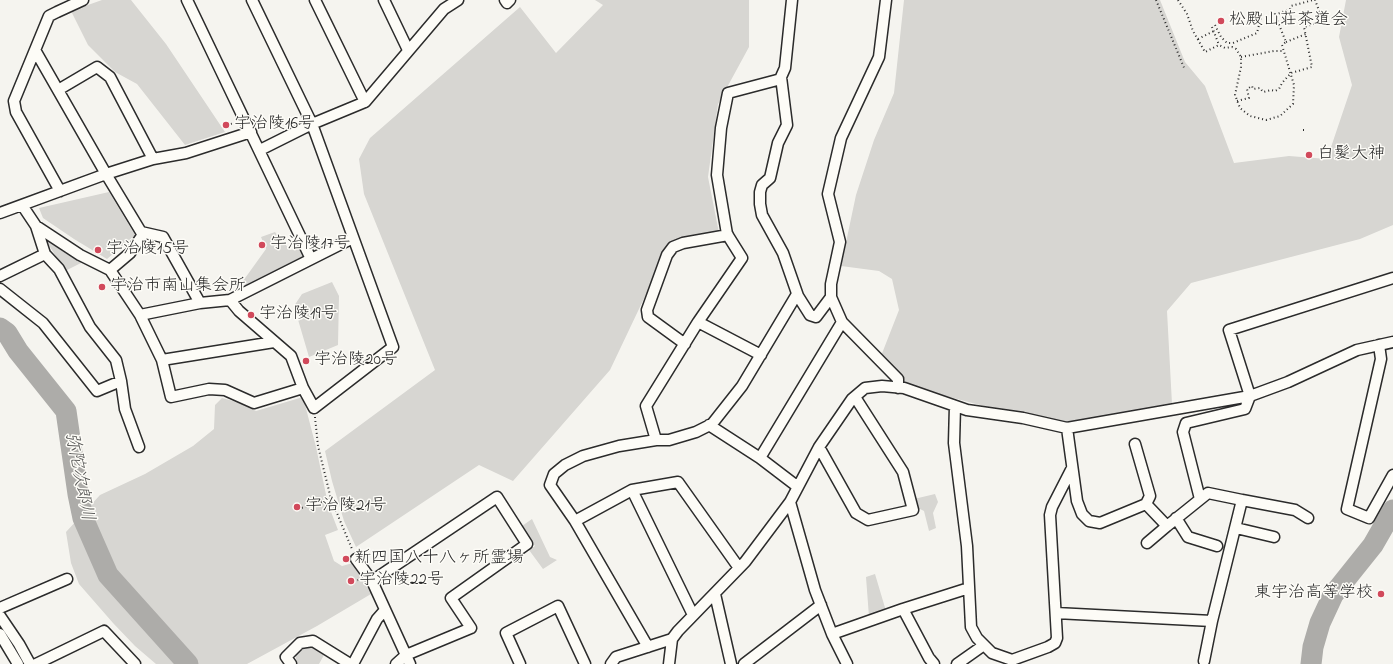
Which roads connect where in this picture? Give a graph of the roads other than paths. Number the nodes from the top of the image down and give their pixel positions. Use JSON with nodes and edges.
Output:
{"nodes":[{"id":1,"x":83,"y":0,"type":"edge"},
{"id":2,"x":252,"y":0,"type":"edge"},
{"id":3,"x":315,"y":0,"type":"edge"},
{"id":4,"x":384,"y":0,"type":"edge"},
{"id":5,"x":458,"y":0,"type":"edge"},
{"id":6,"x":505,"y":0,"type":"edge"},
{"id":7,"x":510,"y":0,"type":"edge"},
{"id":8,"x":792,"y":0,"type":"edge"},
{"id":9,"x":886,"y":0,"type":"edge"},
{"id":10,"x":190,"y":1,"type":"edge"},
{"id":11,"x":442,"y":4,"type":"edge"},
{"id":12,"x":35,"y":50,"type":"junction"},
{"id":13,"x":408,"y":50,"type":"junction"},
{"id":14,"x":781,"y":79,"type":"junction"},
{"id":15,"x":58,"y":90,"type":"junction"},
{"id":16,"x":365,"y":102,"type":"junction"},
{"id":17,"x":312,"y":124,"type":"junction"},
{"id":18,"x":251,"y":132,"type":"junction"},
{"id":19,"x":260,"y":150,"type":"junction"},
{"id":20,"x":153,"y":159,"type":"junction"},
{"id":21,"x":106,"y":174,"type":"junction"},
{"id":22,"x":60,"y":191,"type":"junction"},
{"id":23,"x":22,"y":206,"type":"junction"},
{"id":24,"x":0,"y":213,"type":"edge"},
{"id":25,"x":36,"y":226,"type":"junction"},
{"id":26,"x":144,"y":233,"type":"junction"},
{"id":27,"x":728,"y":236,"type":"junction"},
{"id":28,"x":353,"y":238,"type":"junction"},
{"id":29,"x":45,"y":254,"type":"junction"},
{"id":30,"x":312,"y":259,"type":"junction"},
{"id":31,"x":110,"y":270,"type":"junction"},
{"id":32,"x":0,"y":276,"type":"edge"},
{"id":33,"x":1393,"y":278,"type":"edge"},
{"id":34,"x":0,"y":289,"type":"edge"},
{"id":35,"x":797,"y":294,"type":"junction"},
{"id":36,"x":832,"y":297,"type":"junction"},
{"id":37,"x":230,"y":300,"type":"junction"},
{"id":38,"x":200,"y":303,"type":"junction"},
{"id":39,"x":140,"y":315,"type":"junction"},
{"id":40,"x":698,"y":322,"type":"junction"},
{"id":41,"x":842,"y":322,"type":"junction"},
{"id":42,"x":274,"y":342,"type":"junction"},
{"id":43,"x":1393,"y":342,"type":"edge"},
{"id":44,"x":685,"y":344,"type":"junction"},
{"id":45,"x":1379,"y":346,"type":"junction"},
{"id":46,"x":761,"y":355,"type":"junction"},
{"id":47,"x":162,"y":360,"type":"junction"},
{"id":48,"x":121,"y":380,"type":"junction"},
{"id":49,"x":303,"y":388,"type":"junction"},
{"id":50,"x":898,"y":388,"type":"junction"},
{"id":51,"x":855,"y":396,"type":"junction"},
{"id":52,"x":1250,"y":396,"type":"junction"},
{"id":53,"x":955,"y":406,"type":"junction"},
{"id":54,"x":709,"y":425,"type":"junction"},
{"id":55,"x":1067,"y":428,"type":"junction"},
{"id":56,"x":656,"y":440,"type":"junction"},
{"id":57,"x":1134,"y":444,"type":"dead end"},
{"id":58,"x":139,"y":447,"type":"dead end"},
{"id":59,"x":819,"y":447,"type":"junction"},
{"id":60,"x":760,"y":458,"type":"junction"},
{"id":61,"x":1072,"y":468,"type":"junction"},
{"id":62,"x":1393,"y":475,"type":"edge"},
{"id":63,"x":798,"y":487,"type":"junction"},
{"id":64,"x":632,"y":490,"type":"junction"},
{"id":65,"x":1200,"y":499,"type":"junction"},
{"id":66,"x":1242,"y":500,"type":"junction"},
{"id":67,"x":790,"y":502,"type":"junction"},
{"id":68,"x":1146,"y":504,"type":"junction"},
{"id":69,"x":1176,"y":518,"type":"junction"},
{"id":70,"x":1308,"y":518,"type":"dead end"},
{"id":71,"x":575,"y":521,"type":"junction"},
{"id":72,"x":1167,"y":526,"type":"junction"},
{"id":73,"x":1236,"y":528,"type":"junction"},
{"id":74,"x":1274,"y":537,"type":"dead end"},
{"id":75,"x":1147,"y":543,"type":"dead end"},
{"id":76,"x":1217,"y":546,"type":"dead end"},
{"id":77,"x":356,"y":559,"type":"road end"},
{"id":78,"x":739,"y":568,"type":"junction"},
{"id":79,"x":67,"y":578,"type":"dead end"},
{"id":80,"x":372,"y":581,"type":"junction"},
{"id":81,"x":969,"y":588,"type":"junction"},
{"id":82,"x":715,"y":594,"type":"junction"},
{"id":83,"x":821,"y":605,"type":"junction"},
{"id":84,"x":0,"y":608,"type":"edge"},
{"id":85,"x":903,"y":608,"type":"junction"},
{"id":86,"x":385,"y":610,"type":"junction"},
{"id":87,"x":1056,"y":613,"type":"junction"},
{"id":88,"x":0,"y":616,"type":"edge"},
{"id":89,"x":693,"y":616,"type":"junction"},
{"id":90,"x":1212,"y":621,"type":"junction"},
{"id":91,"x":0,"y":634,"type":"edge"},
{"id":92,"x":832,"y":634,"type":"junction"},
{"id":93,"x":672,"y":639,"type":"junction"},
{"id":94,"x":984,"y":645,"type":"junction"},
{"id":95,"x":648,"y":647,"type":"junction"},
{"id":96,"x":408,"y":660,"type":"edge"},
{"id":97,"x":1204,"y":661,"type":"dead end"},
{"id":98,"x":669,"y":663,"type":"edge"},
{"id":99,"x":18,"y":664,"type":"edge"},
{"id":100,"x":30,"y":664,"type":"edge"},
{"id":101,"x":36,"y":664,"type":"edge"},
{"id":102,"x":135,"y":664,"type":"edge"},
{"id":103,"x":291,"y":664,"type":"edge"},
{"id":104,"x":350,"y":664,"type":"edge"},
{"id":105,"x":353,"y":664,"type":"edge"},
{"id":106,"x":396,"y":664,"type":"edge"},
{"id":107,"x":520,"y":664,"type":"edge"},
{"id":108,"x":585,"y":664,"type":"edge"},
{"id":109,"x":611,"y":664,"type":"edge"},
{"id":110,"x":731,"y":664,"type":"edge"},
{"id":111,"x":744,"y":664,"type":"edge"},
{"id":112,"x":847,"y":664,"type":"edge"},
{"id":113,"x":934,"y":664,"type":"edge"},
{"id":114,"x":957,"y":664,"type":"edge"}],
"edges":[{"from":1,"to":12,"type":"street"},
{"from":2,"to":17,"type":"street"},
{"from":3,"to":16,"type":"street"},
{"from":4,"to":13,"type":"street"},
{"from":5,"to":11,"type":"street"},
{"from":6,"to":7,"type":"street"},
{"from":8,"to":14,"type":"street"},
{"from":9,"to":36,"type":"street"},
{"from":10,"to":18,"type":"street"},
{"from":11,"to":13,"type":"street"},
{"from":12,"to":15,"type":"street"},
{"from":12,"to":22,"type":"street"},
{"from":13,"to":16,"type":"street"},
{"from":14,"to":27,"type":"street"},
{"from":14,"to":35,"type":"street"},
{"from":15,"to":20,"type":"street"},
{"from":15,"to":21,"type":"street"},
{"from":16,"to":17,"type":"street"},
{"from":17,"to":19,"type":"street"},
{"from":17,"to":28,"type":"street"},
{"from":18,"to":19,"type":"street"},
{"from":18,"to":20,"type":"street"},
{"from":19,"to":30,"type":"street"},
{"from":20,"to":21,"type":"street"},
{"from":21,"to":22,"type":"street"},
{"from":21,"to":26,"type":"street"},
{"from":22,"to":23,"type":"street"},
{"from":23,"to":24,"type":"street"},
{"from":23,"to":25,"type":"street"},
{"from":25,"to":29,"type":"street"},
{"from":25,"to":31,"type":"street"},
{"from":26,"to":31,"type":"street"},
{"from":26,"to":38,"type":"street"},
{"from":27,"to":40,"type":"street"},
{"from":27,"to":44,"type":"street"},
{"from":28,"to":30,"type":"street"},
{"from":28,"to":49,"type":"street"},
{"from":29,"to":32,"type":"street"},
{"from":29,"to":48,"type":"street"},
{"from":30,"to":37,"type":"street"},
{"from":31,"to":39,"type":"street"},
{"from":33,"to":52,"type":"street"},
{"from":34,"to":48,"type":"street"},
{"from":35,"to":36,"type":"street"},
{"from":35,"to":46,"type":"street"},
{"from":36,"to":41,"type":"street"},
{"from":37,"to":38,"type":"street"},
{"from":37,"to":42,"type":"street"},
{"from":38,"to":39,"type":"street"},
{"from":39,"to":47,"type":"street"},
{"from":40,"to":44,"type":"street"},
{"from":40,"to":46,"type":"street"},
{"from":41,"to":50,"type":"street"},
{"from":41,"to":60,"type":"street"},
{"from":42,"to":47,"type":"street"},
{"from":42,"to":49,"type":"street"},
{"from":43,"to":45,"type":"street"},
{"from":44,"to":56,"type":"street"},
{"from":45,"to":52,"type":"street"},
{"from":45,"to":62,"type":"street"},
{"from":46,"to":54,"type":"street"},
{"from":47,"to":49,"type":"street"},
{"from":48,"to":58,"type":"street"},
{"from":50,"to":51,"type":"street"},
{"from":50,"to":53,"type":"street"},
{"from":51,"to":59,"type":"street"},
{"from":51,"to":59,"type":"street"},
{"from":52,"to":55,"type":"street"},
{"from":52,"to":65,"type":"street"},
{"from":53,"to":55,"type":"street"},
{"from":53,"to":81,"type":"street"},
{"from":54,"to":56,"type":"street"},
{"from":54,"to":60,"type":"street"},
{"from":55,"to":61,"type":"street"},
{"from":56,"to":71,"type":"street"},
{"from":57,"to":68,"type":"street"},
{"from":59,"to":63,"type":"street"},
{"from":60,"to":63,"type":"street"},
{"from":61,"to":68,"type":"street"},
{"from":61,"to":87,"type":"street"},
{"from":63,"to":67,"type":"street"},
{"from":64,"to":71,"type":"street"},
{"from":64,"to":78,"type":"street"},
{"from":64,"to":89,"type":"street"},
{"from":65,"to":66,"type":"street"},
{"from":65,"to":69,"type":"street"},
{"from":66,"to":70,"type":"street"},
{"from":66,"to":73,"type":"street"},
{"from":67,"to":78,"type":"street"},
{"from":67,"to":83,"type":"street"},
{"from":68,"to":72,"type":"street"},
{"from":69,"to":72,"type":"street"},
{"from":69,"to":76,"type":"street"},
{"from":71,"to":95,"type":"street"},
{"from":72,"to":75,"type":"street"},
{"from":73,"to":74,"type":"street"},
{"from":73,"to":90,"type":"street"},
{"from":77,"to":80,"type":"street"},
{"from":78,"to":82,"type":"street"},
{"from":79,"to":84,"type":"street"},
{"from":80,"to":86,"type":"street"},
{"from":80,"to":96,"type":"street"},
{"from":81,"to":85,"type":"street"},
{"from":81,"to":94,"type":"street"},
{"from":82,"to":89,"type":"street"},
{"from":82,"to":110,"type":"street"},
{"from":83,"to":92,"type":"street"},
{"from":83,"to":111,"type":"street"},
{"from":85,"to":92,"type":"street"},
{"from":85,"to":113,"type":"street"},
{"from":86,"to":96,"type":"street"},
{"from":86,"to":105,"type":"street"},
{"from":87,"to":90,"type":"street"},
{"from":87,"to":94,"type":"street"},
{"from":88,"to":100,"type":"street"},
{"from":89,"to":93,"type":"street"},
{"from":90,"to":97,"type":"street"},
{"from":91,"to":99,"type":"street"},
{"from":92,"to":112,"type":"street"},
{"from":93,"to":95,"type":"street"},
{"from":93,"to":98,"type":"street"},
{"from":94,"to":114,"type":"street"},
{"from":95,"to":109,"type":"street"},
{"from":96,"to":106,"type":"street"},
{"from":101,"to":102,"type":"street"},
{"from":103,"to":104,"type":"street"},
{"from":107,"to":108,"type":"street"}]}
